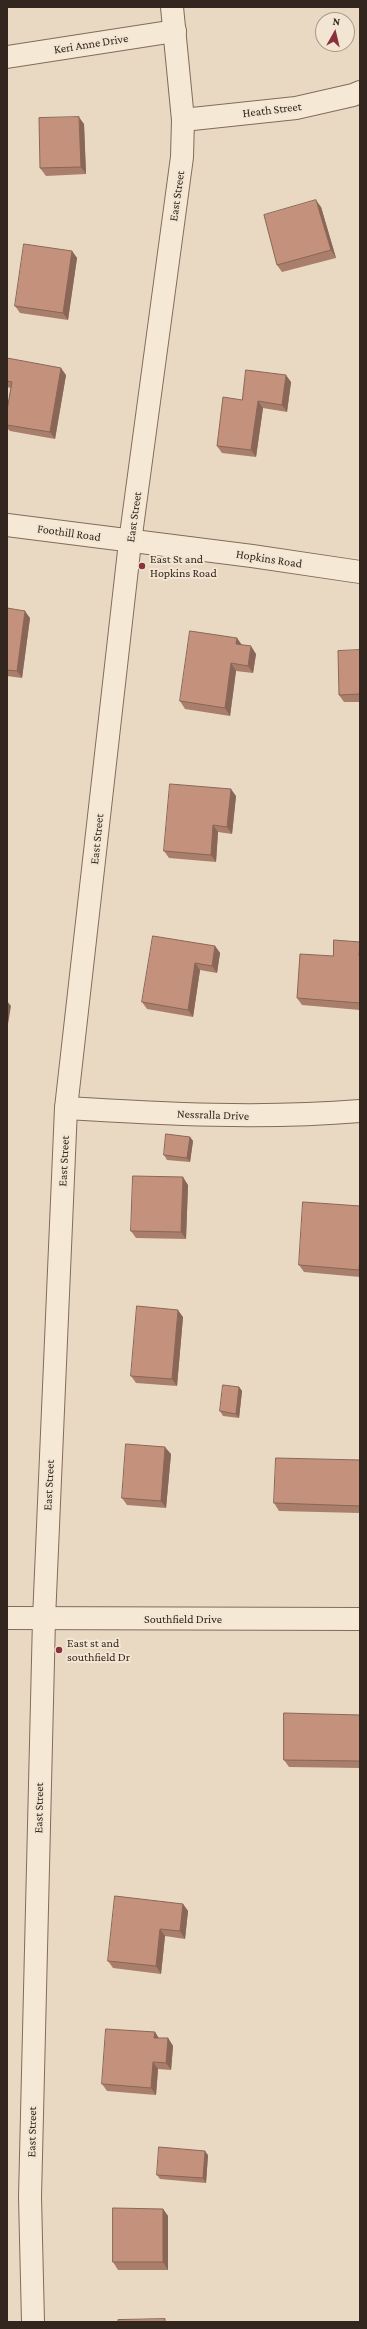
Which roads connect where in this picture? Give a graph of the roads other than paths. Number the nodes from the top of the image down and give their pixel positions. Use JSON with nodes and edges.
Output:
{"nodes":[{"id":1,"x":172,"y":7,"type":"edge"},
{"id":2,"x":175,"y":31,"type":"junction"},
{"id":3,"x":7,"y":57,"type":"edge"},
{"id":4,"x":360,"y":92,"type":"edge"},
{"id":5,"x":183,"y":120,"type":"junction"},
{"id":6,"x":7,"y":525,"type":"edge"},
{"id":7,"x":130,"y":542,"type":"junction"},
{"id":8,"x":360,"y":572,"type":"edge"},
{"id":9,"x":66,"y":1108,"type":"junction"},
{"id":10,"x":360,"y":1111,"type":"edge"},
{"id":11,"x":7,"y":1618,"type":"edge"},
{"id":12,"x":44,"y":1619,"type":"junction"},
{"id":13,"x":360,"y":1619,"type":"edge"},
{"id":14,"x":34,"y":2322,"type":"edge"}],
"edges":[{"from":1,"to":2,"type":"street","name":"East Street"},
{"from":2,"to":3,"type":"street","name":"Keri Anne Drive"},
{"from":2,"to":5,"type":"street","name":"East Street"},
{"from":4,"to":5,"type":"street","name":"Heath Street"},
{"from":5,"to":7,"type":"street","name":"East Street"},
{"from":6,"to":7,"type":"street","name":"Foothill Road"},
{"from":7,"to":8,"type":"street","name":"Hopkins Road"},
{"from":7,"to":9,"type":"street","name":"East Street"},
{"from":9,"to":10,"type":"street","name":"Nessralla Drive"},
{"from":9,"to":12,"type":"street","name":"East Street"},
{"from":11,"to":12,"type":"street","name":"Southfield Drive"},
{"from":12,"to":13,"type":"street","name":"Southfield Drive"},
{"from":12,"to":14,"type":"street","name":"East Street"}]}
